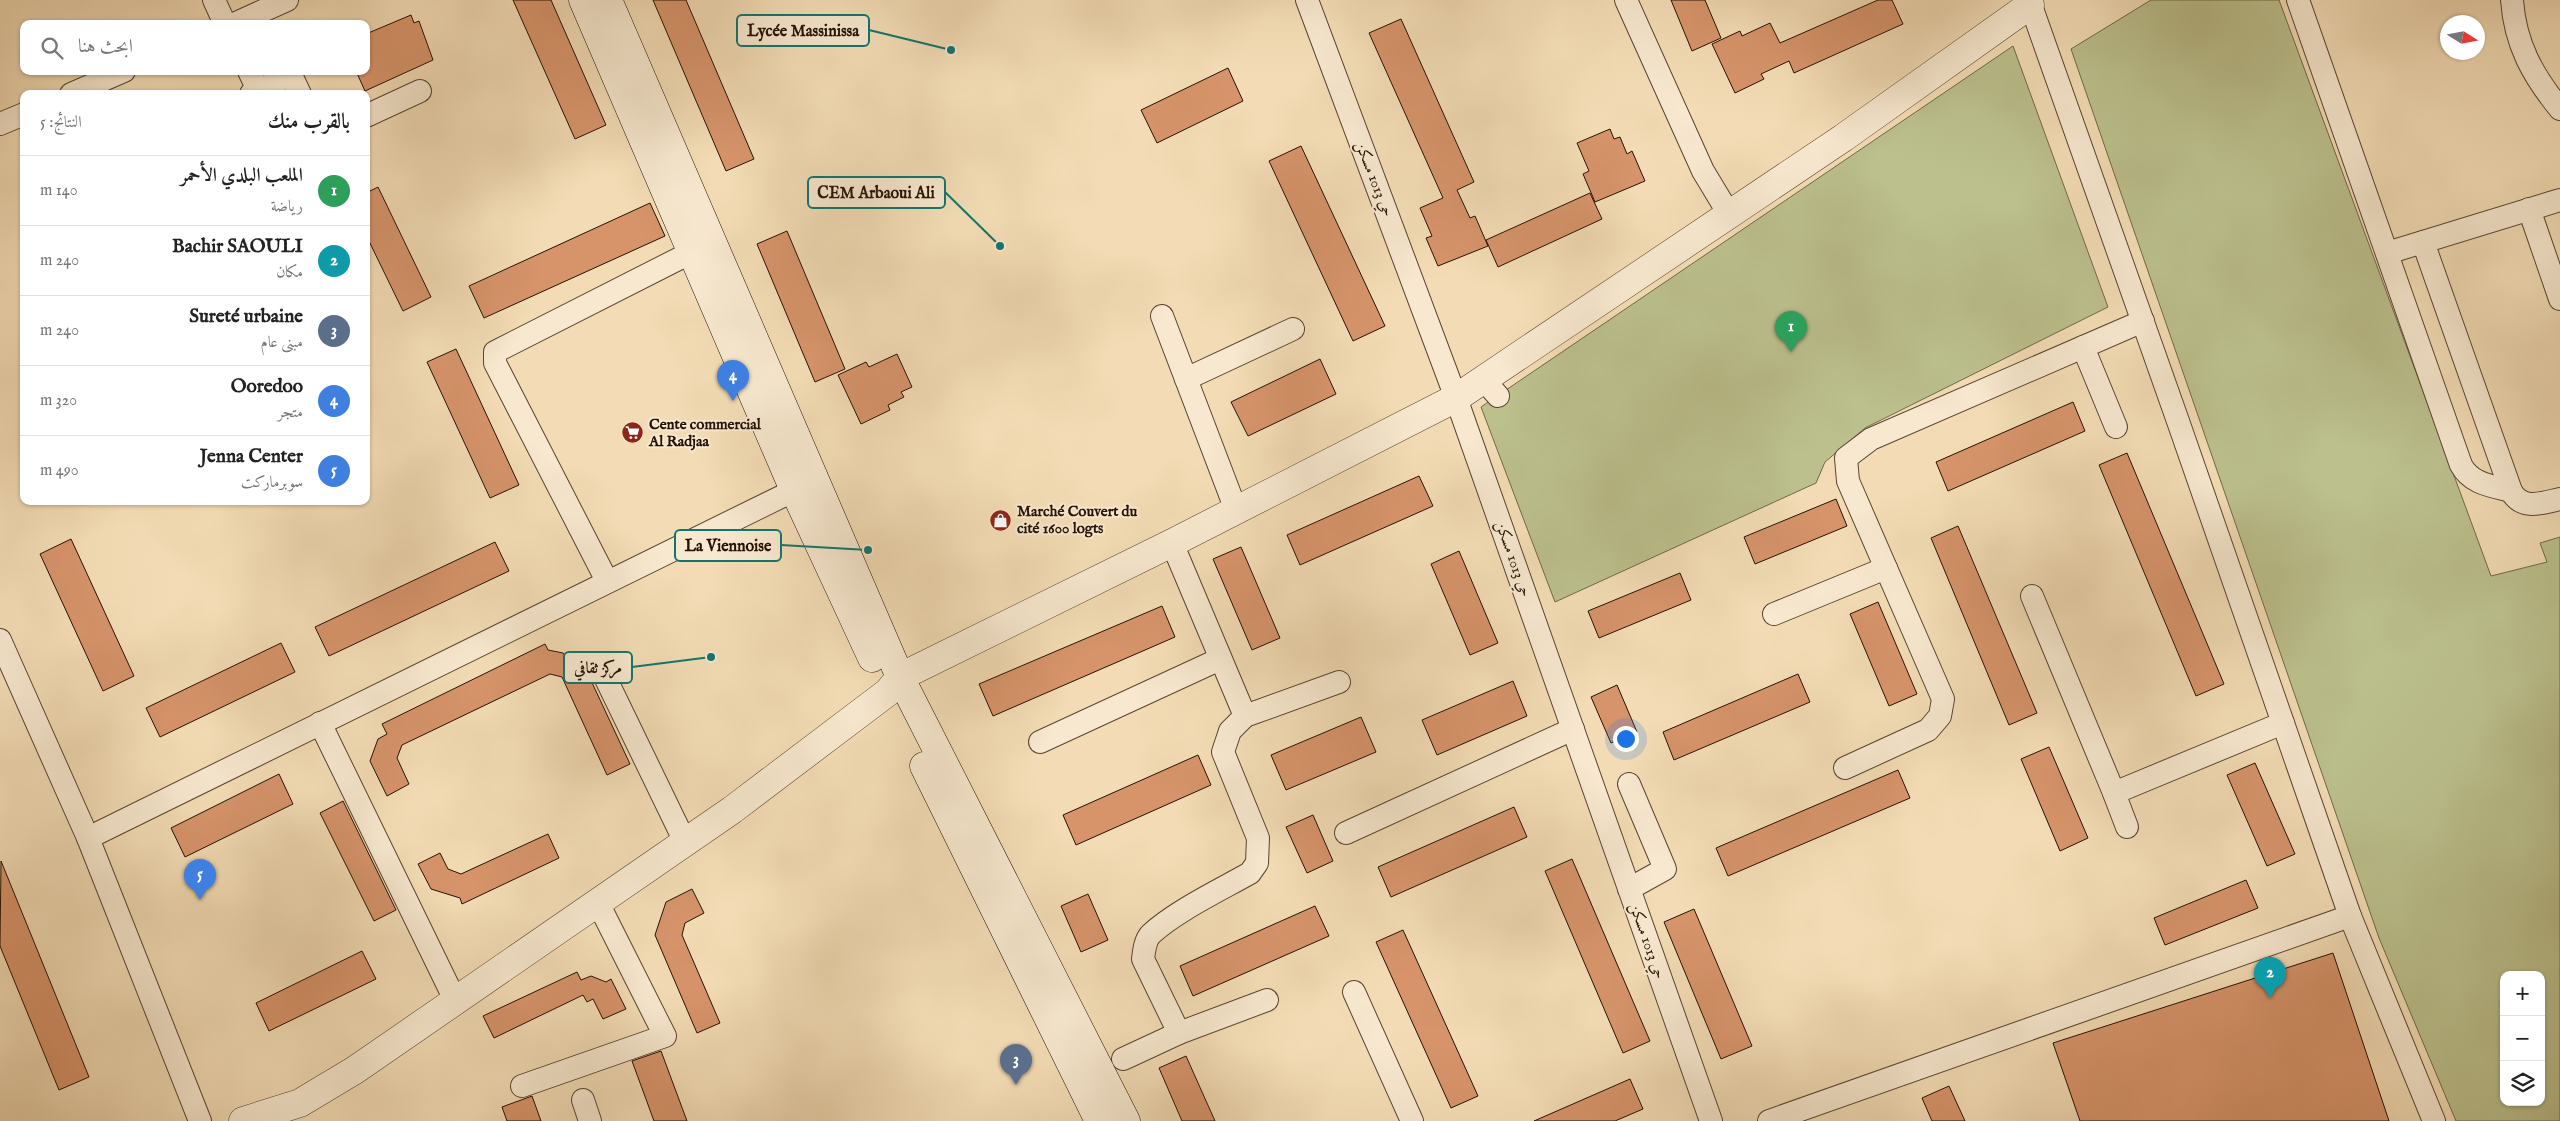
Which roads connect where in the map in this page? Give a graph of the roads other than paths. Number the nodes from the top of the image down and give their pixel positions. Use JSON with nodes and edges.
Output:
{"nodes":[{"id":1,"x":214,"y":0,"type":"edge"},
{"id":2,"x":287,"y":0,"type":"edge"},
{"id":3,"x":583,"y":0,"type":"edge"},
{"id":4,"x":608,"y":0,"type":"edge"},
{"id":5,"x":1307,"y":0,"type":"edge"},
{"id":6,"x":1626,"y":0,"type":"edge"},
{"id":7,"x":2298,"y":0,"type":"edge"},
{"id":8,"x":2512,"y":0,"type":"edge"},
{"id":9,"x":2029,"y":2,"type":"edge"},
{"id":10,"x":223,"y":20,"type":"edge"},
{"id":11,"x":243,"y":20,"type":"edge"},
{"id":12,"x":115,"y":75,"type":"edge"},
{"id":13,"x":253,"y":85,"type":"edge"},
{"id":14,"x":80,"y":90,"type":"edge"},
{"id":15,"x":298,"y":90,"type":"edge"},
{"id":16,"x":420,"y":90,"type":"dead end"},
{"id":17,"x":2560,"y":109,"type":"edge"},
{"id":18,"x":370,"y":114,"type":"edge"},
{"id":19,"x":20,"y":116,"type":"edge"},
{"id":20,"x":0,"y":124,"type":"edge"},
{"id":21,"x":2560,"y":200,"type":"edge"},
{"id":22,"x":2529,"y":209,"type":"junction"},
{"id":23,"x":1729,"y":214,"type":"junction"},
{"id":24,"x":2423,"y":242,"type":"junction"},
{"id":25,"x":692,"y":252,"type":"junction"},
{"id":26,"x":2387,"y":253,"type":"junction"},
{"id":27,"x":2560,"y":299,"type":"edge"},
{"id":28,"x":1162,"y":316,"type":"dead end"},
{"id":29,"x":2143,"y":321,"type":"junction"},
{"id":30,"x":1293,"y":329,"type":"dead end"},
{"id":31,"x":2083,"y":347,"type":"junction"},
{"id":32,"x":1186,"y":379,"type":"junction"},
{"id":33,"x":1456,"y":398,"type":"junction"},
{"id":34,"x":2116,"y":427,"type":"dead end"},
{"id":35,"x":804,"y":485,"type":"junction"},
{"id":36,"x":2511,"y":491,"type":"junction"},
{"id":37,"x":2560,"y":499,"type":"edge"},
{"id":38,"x":1236,"y":510,"type":"junction"},
{"id":39,"x":1172,"y":543,"type":"junction"},
{"id":40,"x":1886,"y":568,"type":"junction"},
{"id":41,"x":607,"y":581,"type":"junction"},
{"id":42,"x":2032,"y":596,"type":"dead end"},
{"id":43,"x":1774,"y":614,"type":"dead end"},
{"id":44,"x":0,"y":640,"type":"edge"},
{"id":45,"x":1220,"y":659,"type":"junction"},
{"id":46,"x":606,"y":679,"type":"dead end"},
{"id":47,"x":1339,"y":682,"type":"dead end"},
{"id":48,"x":894,"y":685,"type":"junction"},
{"id":49,"x":1245,"y":716,"type":"junction"},
{"id":50,"x":320,"y":723,"type":"junction"},
{"id":51,"x":2283,"y":723,"type":"junction"},
{"id":52,"x":1573,"y":729,"type":"junction"},
{"id":53,"x":1040,"y":742,"type":"dead end"},
{"id":54,"x":1845,"y":768,"type":"dead end"},
{"id":55,"x":1629,"y":784,"type":"dead end"},
{"id":56,"x":2114,"y":793,"type":"junction"},
{"id":57,"x":2128,"y":827,"type":"dead end"},
{"id":58,"x":1346,"y":832,"type":"dead end"},
{"id":59,"x":88,"y":838,"type":"junction"},
{"id":60,"x":685,"y":842,"type":"junction"},
{"id":61,"x":1629,"y":889,"type":"junction"},
{"id":62,"x":597,"y":901,"type":"junction"},
{"id":63,"x":2350,"y":916,"type":"junction"},
{"id":64,"x":1354,"y":992,"type":"dead end"},
{"id":65,"x":455,"y":1000,"type":"junction"},
{"id":66,"x":1267,"y":1000,"type":"dead end"},
{"id":67,"x":1179,"y":1033,"type":"junction"},
{"id":68,"x":1123,"y":1058,"type":"dead end"},
{"id":69,"x":522,"y":1086,"type":"dead end"},
{"id":70,"x":200,"y":1121,"type":"edge"},
{"id":71,"x":243,"y":1121,"type":"edge"},
{"id":72,"x":1099,"y":1121,"type":"edge"},
{"id":73,"x":1126,"y":1121,"type":"edge"},
{"id":74,"x":1412,"y":1121,"type":"edge"},
{"id":75,"x":1711,"y":1121,"type":"edge"},
{"id":76,"x":1769,"y":1121,"type":"edge"},
{"id":77,"x":2434,"y":1121,"type":"edge"}],
"edges":[{"from":1,"to":10,"type":"street"},
{"from":2,"to":11,"type":"street"},
{"from":3,"to":25,"type":"main road"},
{"from":4,"to":35,"type":"main road"},
{"from":5,"to":33,"type":"street","name":"حي 1013 مسكن"},
{"from":6,"to":23,"type":"street"},
{"from":7,"to":26,"type":"street"},
{"from":8,"to":17,"type":"street"},
{"from":9,"to":23,"type":"main road"},
{"from":9,"to":29,"type":"street"},
{"from":12,"to":14,"type":"street"},
{"from":13,"to":15,"type":"street"},
{"from":16,"to":18,"type":"street"},
{"from":19,"to":20,"type":"street"},
{"from":21,"to":22,"type":"street"},
{"from":22,"to":24,"type":"street"},
{"from":22,"to":27,"type":"street"},
{"from":23,"to":33,"type":"main road"},
{"from":24,"to":26,"type":"street"},
{"from":24,"to":36,"type":"street"},
{"from":25,"to":35,"type":"main road"},
{"from":25,"to":41,"type":"street"},
{"from":26,"to":36,"type":"street"},
{"from":28,"to":32,"type":"street"},
{"from":29,"to":31,"type":"street"},
{"from":29,"to":51,"type":"street"},
{"from":30,"to":32,"type":"street"},
{"from":31,"to":34,"type":"street"},
{"from":31,"to":40,"type":"street"},
{"from":32,"to":38,"type":"street"},
{"from":33,"to":38,"type":"main road"},
{"from":33,"to":52,"type":"street","name":"حي 1013 مسكن"},
{"from":35,"to":41,"type":"street"},
{"from":35,"to":48,"type":"main road"},
{"from":36,"to":37,"type":"street"},
{"from":38,"to":39,"type":"main road"},
{"from":39,"to":45,"type":"street"},
{"from":39,"to":48,"type":"main road"},
{"from":40,"to":43,"type":"street"},
{"from":40,"to":54,"type":"street"},
{"from":41,"to":50,"type":"street"},
{"from":42,"to":56,"type":"street"},
{"from":44,"to":59,"type":"street"},
{"from":45,"to":49,"type":"street"},
{"from":45,"to":53,"type":"street"},
{"from":46,"to":60,"type":"street"},
{"from":47,"to":49,"type":"street"},
{"from":48,"to":60,"type":"main road"},
{"from":48,"to":72,"type":"main road"},
{"from":48,"to":73,"type":"main road"},
{"from":49,"to":67,"type":"street"},
{"from":50,"to":59,"type":"street"},
{"from":50,"to":65,"type":"street"},
{"from":51,"to":56,"type":"street"},
{"from":51,"to":63,"type":"street"},
{"from":52,"to":58,"type":"street"},
{"from":52,"to":61,"type":"street","name":"حي 1013 مسكن"},
{"from":55,"to":61,"type":"street"},
{"from":56,"to":57,"type":"street"},
{"from":59,"to":70,"type":"street"},
{"from":60,"to":62,"type":"main road"},
{"from":61,"to":75,"type":"street","name":"حي 1013 مسكن"},
{"from":62,"to":65,"type":"main road"},
{"from":62,"to":69,"type":"street"},
{"from":63,"to":76,"type":"street"},
{"from":63,"to":77,"type":"street"},
{"from":64,"to":74,"type":"street"},
{"from":65,"to":71,"type":"main road"},
{"from":66,"to":67,"type":"street"},
{"from":67,"to":68,"type":"street"}]}
